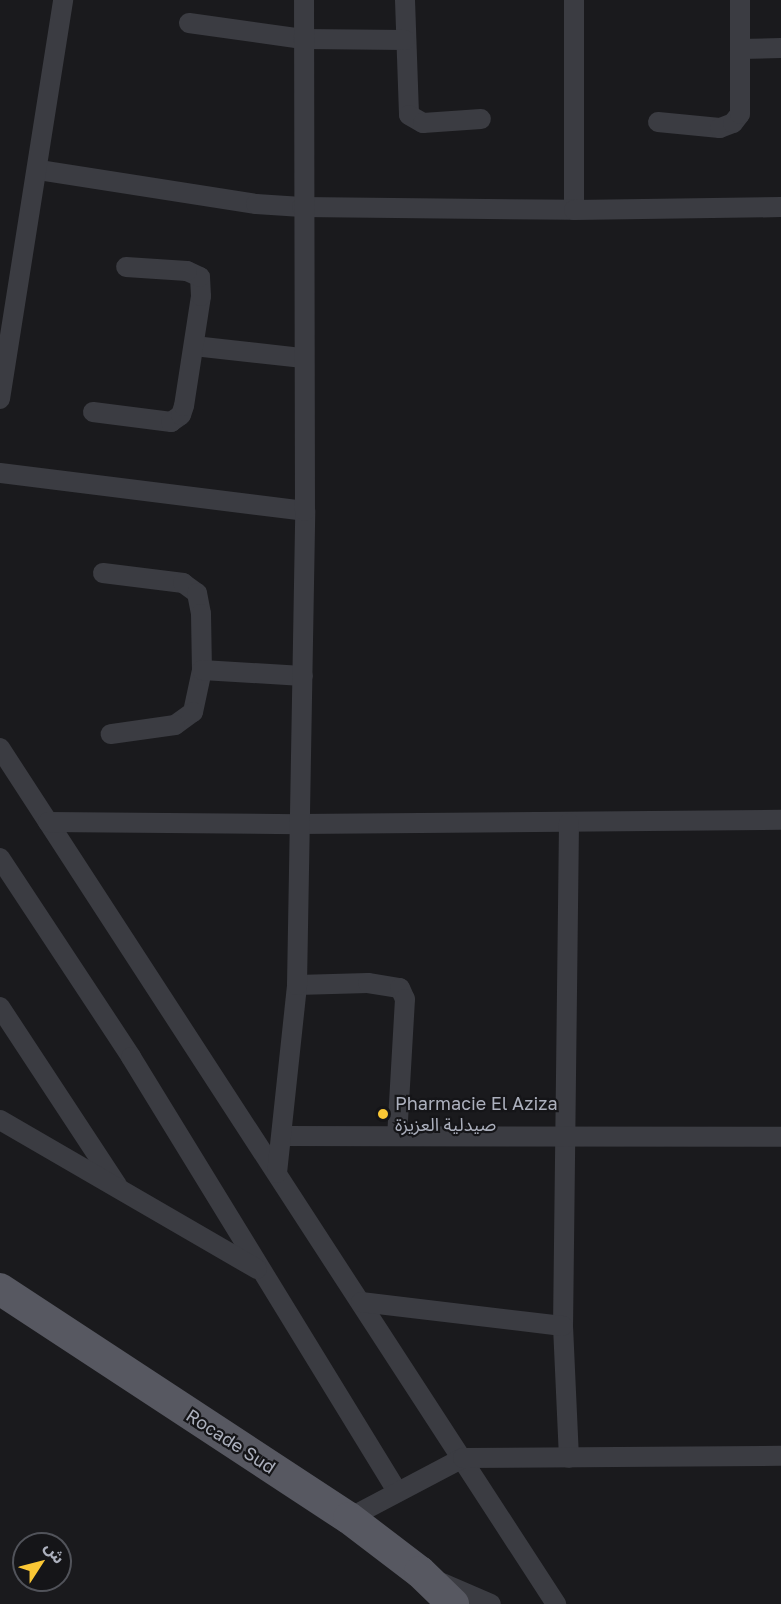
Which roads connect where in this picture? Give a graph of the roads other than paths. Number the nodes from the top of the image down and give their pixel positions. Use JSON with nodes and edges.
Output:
{"nodes":[{"id":1,"x":63,"y":0,"type":"edge"},
{"id":2,"x":304,"y":0,"type":"edge"},
{"id":3,"x":405,"y":0,"type":"edge"},
{"id":4,"x":574,"y":0,"type":"edge"},
{"id":5,"x":740,"y":0,"type":"edge"},
{"id":6,"x":189,"y":22,"type":"dead end"},
{"id":7,"x":303,"y":39,"type":"junction"},
{"id":8,"x":405,"y":40,"type":"junction"},
{"id":9,"x":781,"y":48,"type":"edge"},
{"id":10,"x":740,"y":49,"type":"junction"},
{"id":11,"x":481,"y":119,"type":"dead end"},
{"id":12,"x":658,"y":122,"type":"dead end"},
{"id":13,"x":39,"y":170,"type":"junction"},
{"id":14,"x":302,"y":207,"type":"junction"},
{"id":15,"x":781,"y":207,"type":"edge"},
{"id":16,"x":574,"y":210,"type":"junction"},
{"id":17,"x":126,"y":267,"type":"dead end"},
{"id":18,"x":5,"y":334,"type":"edge"},
{"id":19,"x":194,"y":346,"type":"junction"},
{"id":20,"x":303,"y":358,"type":"junction"},
{"id":21,"x":0,"y":399,"type":"edge"},
{"id":22,"x":93,"y":412,"type":"dead end"},
{"id":23,"x":0,"y":473,"type":"edge"},
{"id":24,"x":305,"y":511,"type":"junction"},
{"id":25,"x":103,"y":573,"type":"dead end"},
{"id":26,"x":202,"y":670,"type":"junction"},
{"id":27,"x":303,"y":676,"type":"junction"},
{"id":28,"x":111,"y":734,"type":"dead end"},
{"id":29,"x":0,"y":748,"type":"edge"},
{"id":30,"x":781,"y":820,"type":"edge"},
{"id":31,"x":48,"y":822,"type":"junction"},
{"id":32,"x":569,"y":823,"type":"junction"},
{"id":33,"x":300,"y":824,"type":"junction"},
{"id":34,"x":0,"y":858,"type":"edge"},
{"id":35,"x":297,"y":985,"type":"junction"},
{"id":36,"x":0,"y":1007,"type":"edge"},
{"id":37,"x":0,"y":1120,"type":"edge"},
{"id":38,"x":282,"y":1136,"type":"junction"},
{"id":39,"x":397,"y":1136,"type":"junction"},
{"id":40,"x":566,"y":1137,"type":"junction"},
{"id":41,"x":781,"y":1137,"type":"edge"},
{"id":42,"x":277,"y":1173,"type":"junction"},
{"id":43,"x":120,"y":1189,"type":"junction"},
{"id":44,"x":259,"y":1269,"type":"junction"},
{"id":45,"x":0,"y":1289,"type":"edge"},
{"id":46,"x":361,"y":1302,"type":"junction"},
{"id":47,"x":563,"y":1326,"type":"junction"},
{"id":48,"x":781,"y":1456,"type":"edge"},
{"id":49,"x":463,"y":1458,"type":"junction"},
{"id":50,"x":569,"y":1458,"type":"junction"},
{"id":51,"x":397,"y":1491,"type":"junction"},
{"id":52,"x":349,"y":1518,"type":"junction"},
{"id":53,"x":420,"y":1572,"type":"junction"},
{"id":54,"x":453,"y":1604,"type":"edge"},
{"id":55,"x":492,"y":1604,"type":"edge"},
{"id":56,"x":556,"y":1604,"type":"edge"}],
"edges":[{"from":1,"to":13,"type":"street"},
{"from":2,"to":7,"type":"street"},
{"from":3,"to":8,"type":"street"},
{"from":4,"to":16,"type":"street"},
{"from":5,"to":10,"type":"street"},
{"from":6,"to":7,"type":"street"},
{"from":7,"to":8,"type":"street"},
{"from":7,"to":14,"type":"street"},
{"from":8,"to":11,"type":"street"},
{"from":9,"to":10,"type":"street"},
{"from":10,"to":12,"type":"street"},
{"from":13,"to":14,"type":"street"},
{"from":13,"to":18,"type":"street"},
{"from":14,"to":16,"type":"street"},
{"from":14,"to":20,"type":"street"},
{"from":15,"to":16,"type":"street"},
{"from":17,"to":19,"type":"street"},
{"from":18,"to":21,"type":"street"},
{"from":19,"to":20,"type":"street"},
{"from":19,"to":22,"type":"street"},
{"from":20,"to":24,"type":"street"},
{"from":23,"to":24,"type":"street"},
{"from":24,"to":27,"type":"street"},
{"from":25,"to":26,"type":"street"},
{"from":26,"to":27,"type":"street"},
{"from":26,"to":28,"type":"street"},
{"from":27,"to":33,"type":"street"},
{"from":29,"to":31,"type":"street"},
{"from":30,"to":32,"type":"street"},
{"from":31,"to":33,"type":"street"},
{"from":31,"to":42,"type":"street"},
{"from":32,"to":33,"type":"street"},
{"from":32,"to":40,"type":"street"},
{"from":33,"to":35,"type":"street"},
{"from":34,"to":44,"type":"street"},
{"from":35,"to":38,"type":"street"},
{"from":35,"to":39,"type":"street"},
{"from":36,"to":43,"type":"street"},
{"from":37,"to":43,"type":"street"},
{"from":38,"to":39,"type":"street"},
{"from":38,"to":42,"type":"street"},
{"from":39,"to":40,"type":"street"},
{"from":40,"to":41,"type":"street"},
{"from":40,"to":47,"type":"street"},
{"from":42,"to":46,"type":"street"},
{"from":43,"to":44,"type":"street"},
{"from":44,"to":51,"type":"street"},
{"from":45,"to":52,"type":"main road","name":"Rocade Sud"},
{"from":46,"to":47,"type":"street"},
{"from":46,"to":49,"type":"street"},
{"from":47,"to":50,"type":"street"},
{"from":48,"to":50,"type":"street"},
{"from":49,"to":50,"type":"street"},
{"from":49,"to":51,"type":"street"},
{"from":49,"to":56,"type":"street"},
{"from":51,"to":52,"type":"street"},
{"from":52,"to":53,"type":"main road","name":"Rocade Sud"},
{"from":53,"to":54,"type":"main road","name":"Rocade Sud"},
{"from":53,"to":55,"type":"street"}]}
